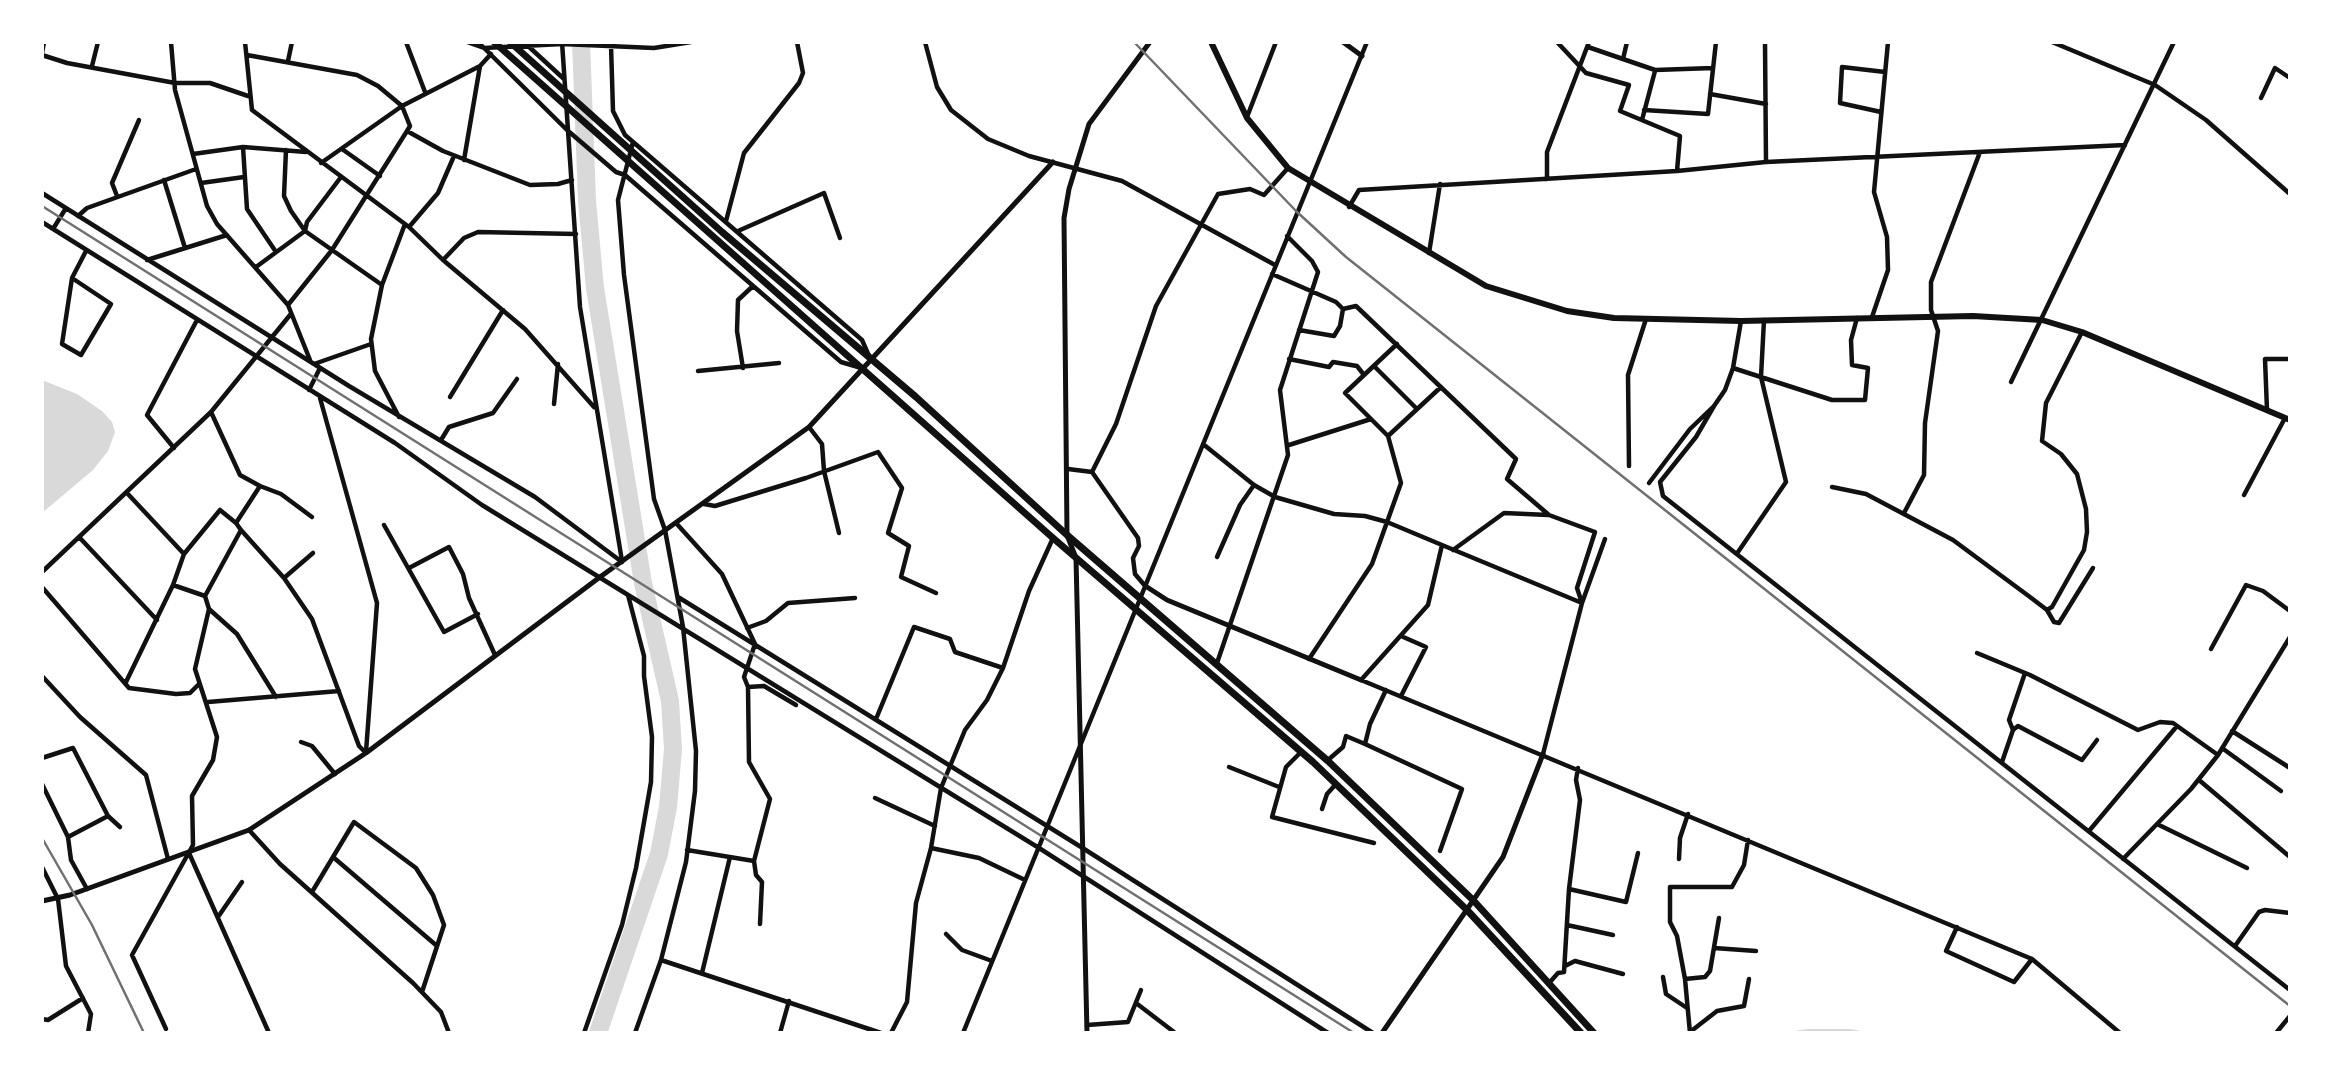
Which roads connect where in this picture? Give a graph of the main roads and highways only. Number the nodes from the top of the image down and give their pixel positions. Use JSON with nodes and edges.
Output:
{"nodes":[{"id":1,"x":494,"y":42,"type":"edge"},
{"id":2,"x":510,"y":42,"type":"edge"},
{"id":3,"x":1211,"y":42,"type":"edge"},
{"id":4,"x":2288,"y":419,"type":"edge"},
{"id":5,"x":1581,"y":1033,"type":"edge"},
{"id":6,"x":1594,"y":1033,"type":"edge"}],
"edges":[{"from":1,"to":5,"type":"highway"},
{"from":2,"to":6,"type":"highway"},
{"from":3,"to":4,"type":"main road"}]}
